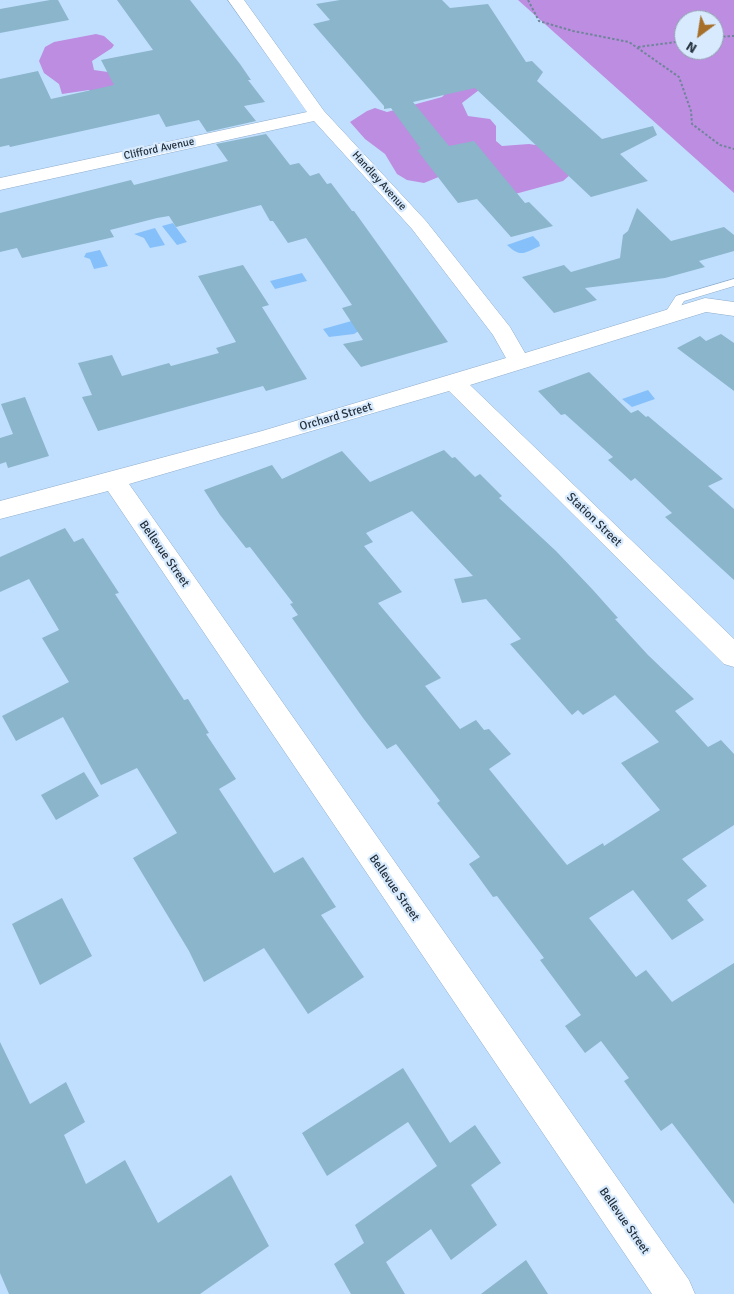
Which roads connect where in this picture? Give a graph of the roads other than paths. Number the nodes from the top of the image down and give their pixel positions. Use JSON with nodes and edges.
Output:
{"nodes":[{"id":1,"x":236,"y":0,"type":"edge"},
{"id":2,"x":318,"y":115,"type":"junction"},
{"id":3,"x":0,"y":184,"type":"edge"},
{"id":4,"x":734,"y":282,"type":"edge"},
{"id":5,"x":734,"y":309,"type":"edge"},
{"id":6,"x":669,"y":316,"type":"junction"},
{"id":7,"x":520,"y":363,"type":"junction"},
{"id":8,"x":454,"y":383,"type":"junction"},
{"id":9,"x":114,"y":481,"type":"junction"},
{"id":10,"x":0,"y":510,"type":"edge"},
{"id":11,"x":734,"y":656,"type":"edge"},
{"id":12,"x":675,"y":1294,"type":"edge"}],
"edges":[{"from":1,"to":2,"type":"street","name":"Handley Avenue"},
{"from":2,"to":3,"type":"street","name":"Clifford Avenue"},
{"from":2,"to":7,"type":"street","name":"Handley Avenue"},
{"from":4,"to":6,"type":"lane"},
{"from":5,"to":6,"type":"street","name":"Orchard Street"},
{"from":6,"to":7,"type":"street","name":"Orchard Street"},
{"from":7,"to":8,"type":"street","name":"Orchard Street"},
{"from":8,"to":9,"type":"street","name":"Orchard Street"},
{"from":8,"to":11,"type":"street","name":"Station Street"},
{"from":9,"to":10,"type":"street","name":"Orchard Street"},
{"from":9,"to":12,"type":"street","name":"Bellevue Street"}]}
